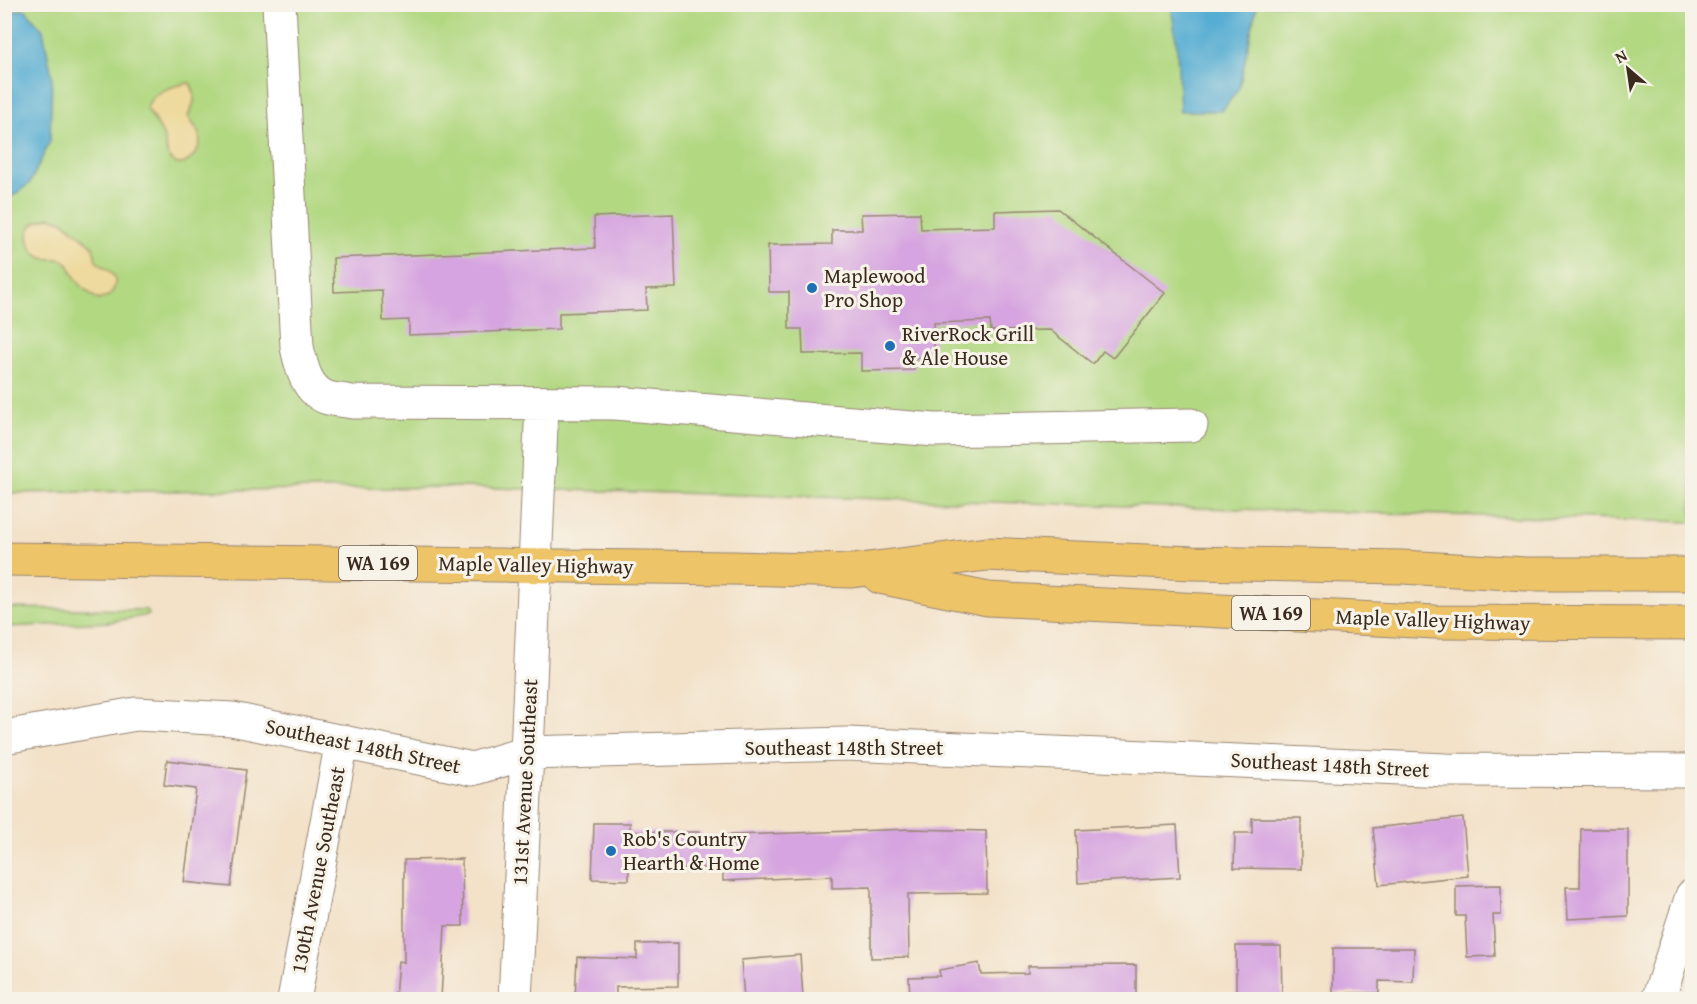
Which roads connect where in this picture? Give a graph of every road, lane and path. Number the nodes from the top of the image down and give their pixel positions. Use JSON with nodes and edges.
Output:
{"nodes":[{"id":1,"x":279,"y":4,"type":"edge"},
{"id":2,"x":542,"y":404,"type":"junction"},
{"id":3,"x":1191,"y":425,"type":"dead end"},
{"id":4,"x":4,"y":558,"type":"edge"},
{"id":5,"x":535,"y":565,"type":"junction"},
{"id":6,"x":852,"y":571,"type":"junction"},
{"id":7,"x":1692,"y":574,"type":"edge"},
{"id":8,"x":1692,"y":623,"type":"edge"},
{"id":9,"x":4,"y":737,"type":"edge"},
{"id":10,"x":342,"y":741,"type":"junction"},
{"id":11,"x":527,"y":753,"type":"junction"},
{"id":12,"x":1692,"y":771,"type":"edge"},
{"id":13,"x":1692,"y":896,"type":"edge"},
{"id":14,"x":294,"y":999,"type":"edge"},
{"id":15,"x":515,"y":999,"type":"edge"},
{"id":16,"x":1658,"y":999,"type":"edge"}],
"edges":[{"from":1,"to":2,"type":"street"},
{"from":2,"to":3,"type":"street"},
{"from":2,"to":5,"type":"street","name":"131st Avenue Southeast"},
{"from":4,"to":5,"type":"main road","name":"Maple Valley Highway","number":"WA 169"},
{"from":5,"to":6,"type":"main road","name":"Maple Valley Highway","number":"WA 169"},
{"from":5,"to":11,"type":"street","name":"131st Avenue Southeast"},
{"from":6,"to":7,"type":"main road","name":"Maple Valley Highway","number":"WA 169"},
{"from":6,"to":8,"type":"main road","name":"Maple Valley Highway","number":"WA 169"},
{"from":9,"to":10,"type":"street","name":"Southeast 148th Street"},
{"from":10,"to":11,"type":"street","name":"Southeast 148th Street"},
{"from":10,"to":14,"type":"street","name":"130th Avenue Southeast"},
{"from":11,"to":12,"type":"street","name":"Southeast 148th Street"},
{"from":11,"to":15,"type":"street","name":"131st Avenue Southeast"},
{"from":13,"to":16,"type":"street"}]}
